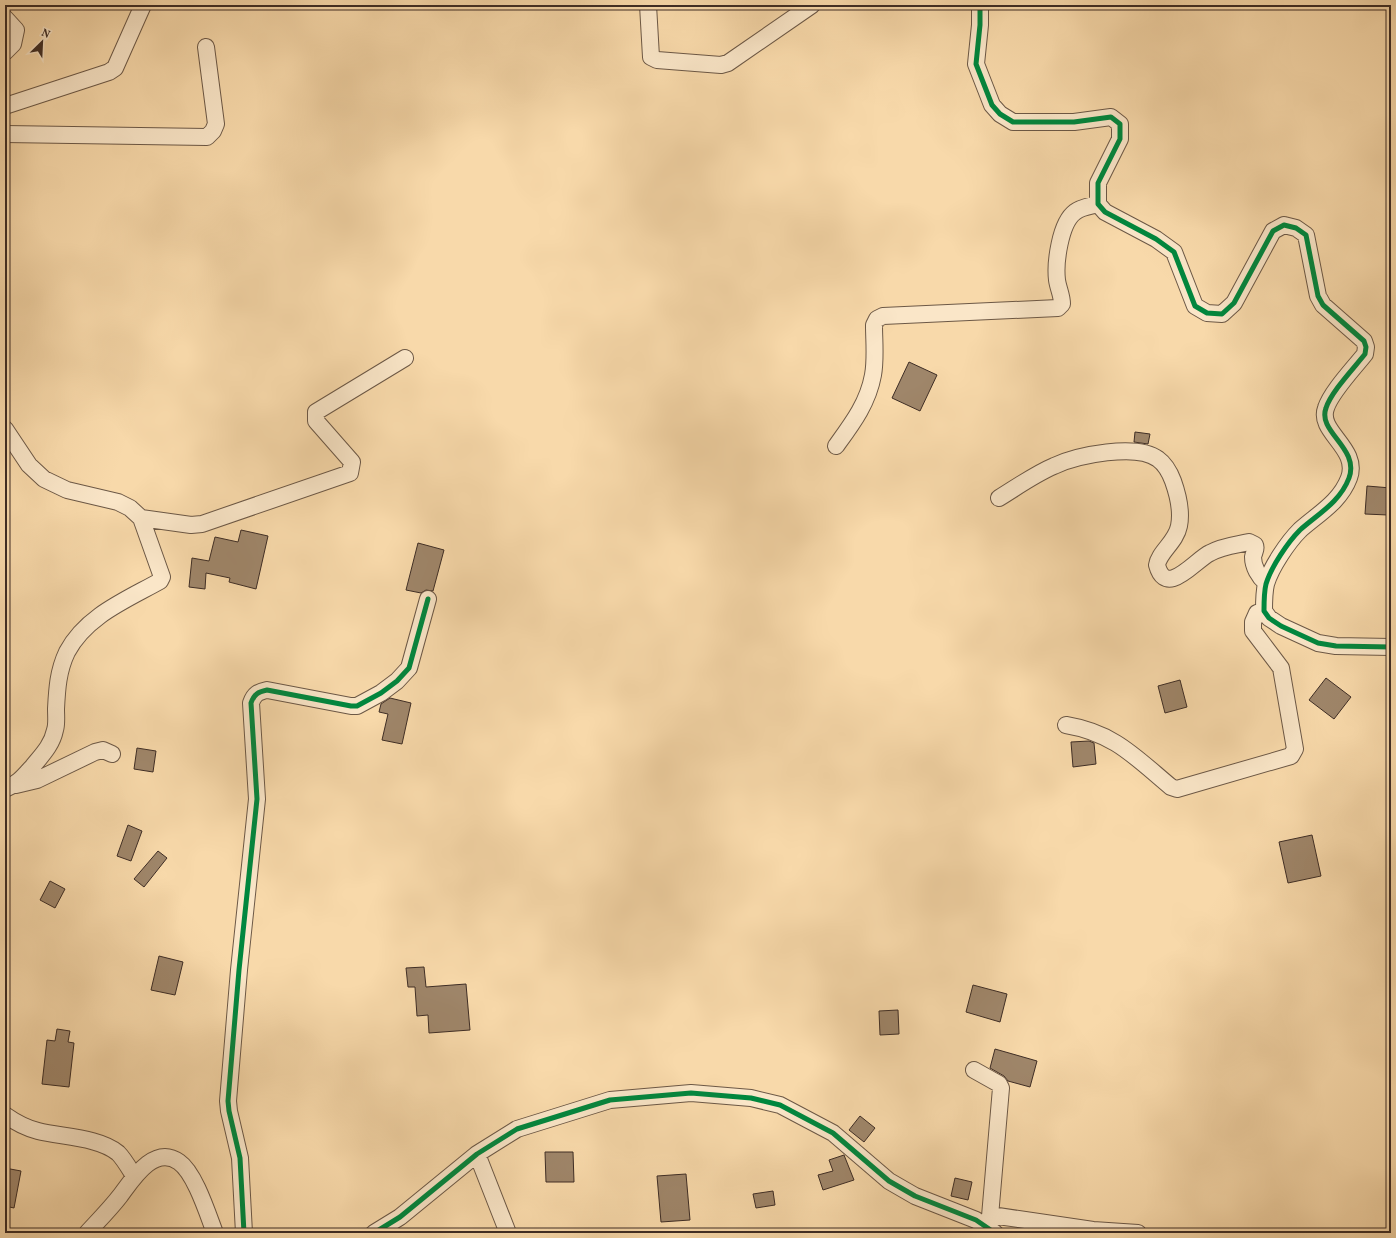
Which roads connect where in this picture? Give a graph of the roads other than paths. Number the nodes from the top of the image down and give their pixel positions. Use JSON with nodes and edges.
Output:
{"nodes":[{"id":1,"x":143,"y":5,"type":"edge"},
{"id":2,"x":648,"y":5,"type":"edge"},
{"id":3,"x":812,"y":5,"type":"edge"},
{"id":4,"x":980,"y":5,"type":"edge"},
{"id":5,"x":5,"y":18,"type":"edge"},
{"id":6,"x":206,"y":47,"type":"dead end"},
{"id":7,"x":5,"y":52,"type":"edge"},
{"id":8,"x":5,"y":106,"type":"edge"},
{"id":9,"x":5,"y":134,"type":"edge"},
{"id":10,"x":1098,"y":204,"type":"junction"},
{"id":11,"x":405,"y":358,"type":"dead end"},
{"id":12,"x":5,"y":429,"type":"edge"},
{"id":13,"x":836,"y":446,"type":"dead end"},
{"id":14,"x":999,"y":498,"type":"dead end"},
{"id":15,"x":141,"y":518,"type":"junction"},
{"id":16,"x":1266,"y":583,"type":"junction"},
{"id":17,"x":428,"y":599,"type":"dead end"},
{"id":18,"x":1264,"y":611,"type":"junction"},
{"id":19,"x":1391,"y":647,"type":"edge"},
{"id":20,"x":1066,"y":725,"type":"dead end"},
{"id":21,"x":112,"y":754,"type":"dead end"},
{"id":22,"x":10,"y":787,"type":"edge"},
{"id":23,"x":974,"y":1070,"type":"dead end"},
{"id":24,"x":5,"y":1115,"type":"edge"},
{"id":25,"x":477,"y":1154,"type":"junction"},
{"id":26,"x":134,"y":1176,"type":"junction"},
{"id":27,"x":992,"y":1225,"type":"edge"},
{"id":28,"x":87,"y":1233,"type":"edge"},
{"id":29,"x":215,"y":1233,"type":"edge"},
{"id":30,"x":244,"y":1233,"type":"edge"},
{"id":31,"x":374,"y":1233,"type":"edge"},
{"id":32,"x":508,"y":1233,"type":"edge"},
{"id":33,"x":1138,"y":1233,"type":"edge"}],
"edges":[{"from":1,"to":8,"type":"street"},
{"from":2,"to":3,"type":"street"},
{"from":4,"to":10,"type":"street"},
{"from":5,"to":7,"type":"street"},
{"from":6,"to":9,"type":"street"},
{"from":10,"to":13,"type":"street"},
{"from":10,"to":16,"type":"street"},
{"from":11,"to":15,"type":"street"},
{"from":12,"to":15,"type":"street"},
{"from":14,"to":16,"type":"street"},
{"from":15,"to":22,"type":"street"},
{"from":16,"to":18,"type":"street"},
{"from":17,"to":30,"type":"street"},
{"from":18,"to":19,"type":"street"},
{"from":18,"to":20,"type":"street"},
{"from":21,"to":22,"type":"street"},
{"from":23,"to":27,"type":"street"},
{"from":24,"to":26,"type":"street"},
{"from":25,"to":27,"type":"street"},
{"from":25,"to":31,"type":"street"},
{"from":25,"to":32,"type":"street"},
{"from":26,"to":28,"type":"street"},
{"from":26,"to":29,"type":"street"},
{"from":27,"to":33,"type":"street"}]}
